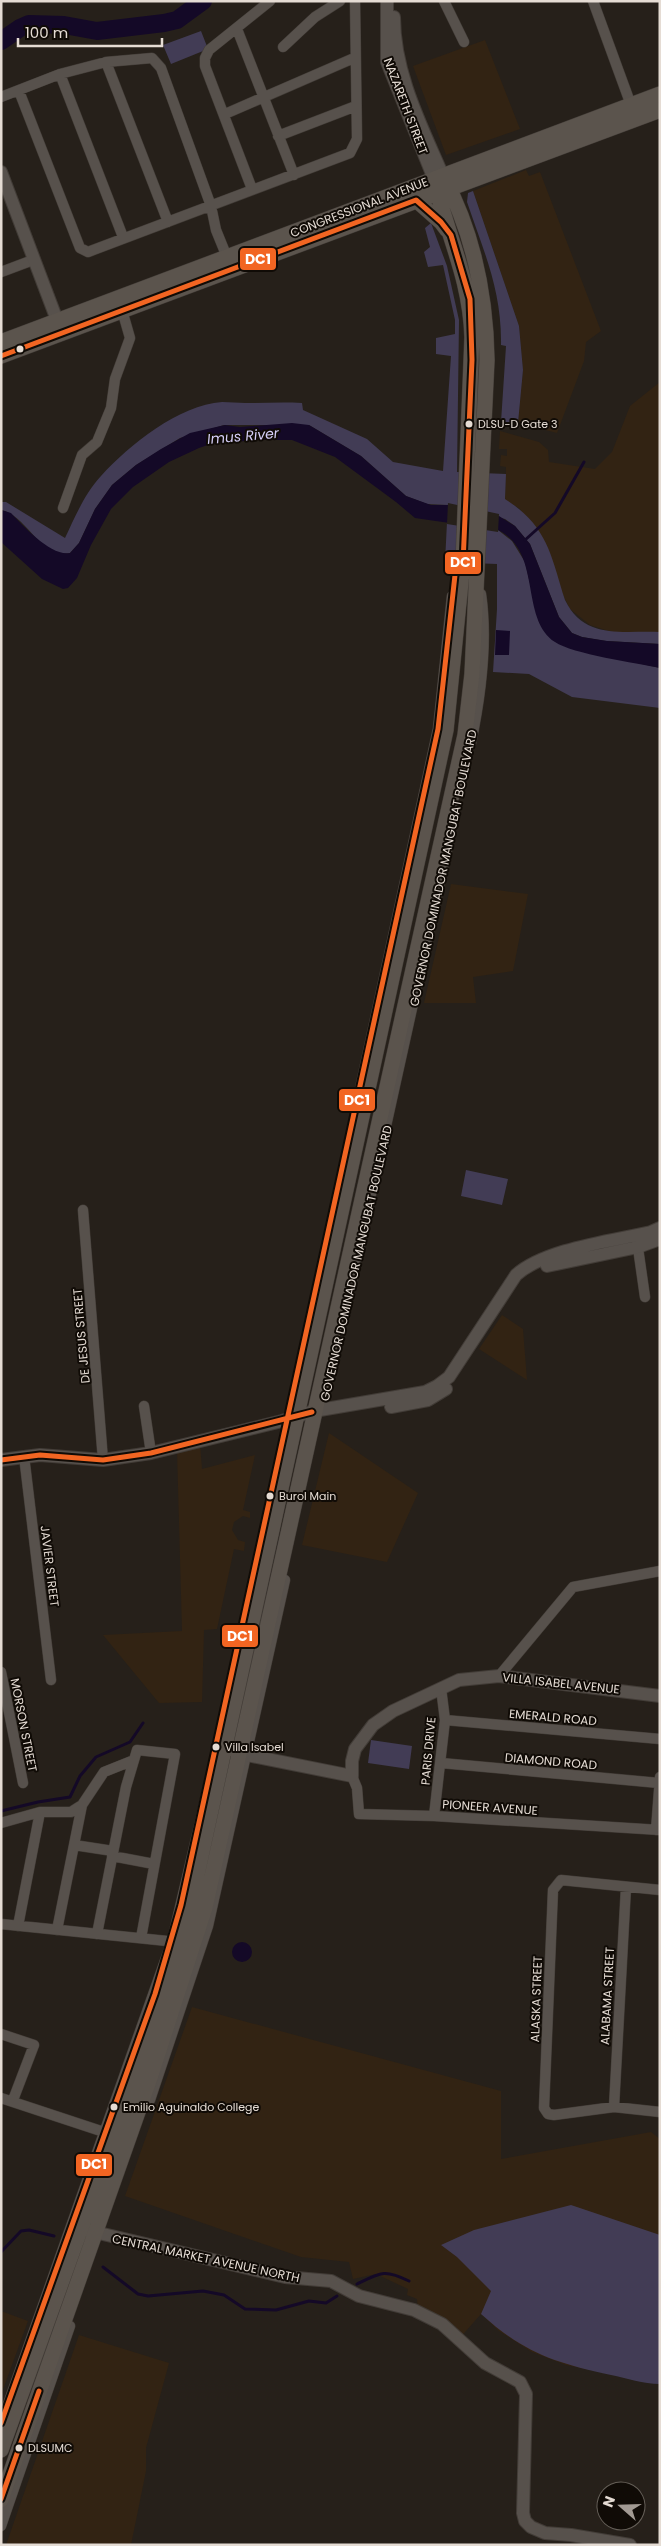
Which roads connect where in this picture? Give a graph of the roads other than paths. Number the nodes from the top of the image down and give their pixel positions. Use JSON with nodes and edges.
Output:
{"nodes":[{"id":1,"x":270,"y":1,"type":"edge"},
{"id":2,"x":340,"y":1,"type":"edge"},
{"id":3,"x":355,"y":1,"type":"edge"},
{"id":4,"x":386,"y":1,"type":"edge"},
{"id":5,"x":394,"y":1,"type":"edge"},
{"id":6,"x":444,"y":1,"type":"edge"},
{"id":7,"x":593,"y":1,"type":"edge"},
{"id":8,"x":237,"y":29,"type":"junction"},
{"id":9,"x":464,"y":42,"type":"dead end"},
{"id":10,"x":283,"y":47,"type":"dead end"},
{"id":11,"x":354,"y":58,"type":"junction"},
{"id":12,"x":106,"y":62,"type":"junction"},
{"id":13,"x":60,"y":74,"type":"junction"},
{"id":14,"x":19,"y":92,"type":"junction"},
{"id":15,"x":660,"y":94,"type":"edge"},
{"id":16,"x":1,"y":98,"type":"edge"},
{"id":17,"x":263,"y":99,"type":"junction"},
{"id":18,"x":631,"y":105,"type":"junction"},
{"id":19,"x":356,"y":106,"type":"junction"},
{"id":20,"x":660,"y":110,"type":"edge"},
{"id":21,"x":225,"y":114,"type":"junction"},
{"id":22,"x":278,"y":136,"type":"junction"},
{"id":23,"x":1,"y":172,"type":"edge"},
{"id":24,"x":294,"y":175,"type":"junction"},
{"id":25,"x":441,"y":184,"type":"junction"},
{"id":26,"x":252,"y":190,"type":"junction"},
{"id":27,"x":416,"y":200,"type":"junction"},
{"id":28,"x":211,"y":206,"type":"junction"},
{"id":29,"x":168,"y":222,"type":"junction"},
{"id":30,"x":451,"y":235,"type":"junction"},
{"id":31,"x":124,"y":237,"type":"junction"},
{"id":32,"x":32,"y":260,"type":"junction"},
{"id":33,"x":232,"y":262,"type":"junction"},
{"id":34,"x":1,"y":272,"type":"edge"},
{"id":35,"x":122,"y":310,"type":"junction"},
{"id":36,"x":59,"y":327,"type":"junction"},
{"id":37,"x":1,"y":342,"type":"edge"},
{"id":38,"x":1,"y":356,"type":"edge"},
{"id":39,"x":474,"y":473,"type":"junction"},
{"id":40,"x":64,"y":508,"type":"dead end"},
{"id":41,"x":470,"y":563,"type":"junction"},
{"id":42,"x":83,"y":1210,"type":"dead end"},
{"id":43,"x":341,"y":1214,"type":"junction"},
{"id":44,"x":358,"y":1218,"type":"junction"},
{"id":45,"x":660,"y":1228,"type":"edge"},
{"id":46,"x":660,"y":1239,"type":"edge"},
{"id":47,"x":637,"y":1241,"type":"junction"},
{"id":48,"x":645,"y":1298,"type":"dead end"},
{"id":49,"x":144,"y":1406,"type":"dead end"},
{"id":50,"x":318,"y":1414,"type":"junction"},
{"id":51,"x":293,"y":1418,"type":"junction"},
{"id":52,"x":151,"y":1453,"type":"junction"},
{"id":53,"x":24,"y":1456,"type":"junction"},
{"id":54,"x":1,"y":1460,"type":"edge"},
{"id":55,"x":103,"y":1460,"type":"junction"},
{"id":56,"x":660,"y":1571,"type":"edge"},
{"id":57,"x":1,"y":1672,"type":"edge"},
{"id":58,"x":499,"y":1676,"type":"junction"},
{"id":59,"x":52,"y":1680,"type":"dead end"},
{"id":60,"x":441,"y":1688,"type":"junction"},
{"id":61,"x":660,"y":1696,"type":"edge"},
{"id":62,"x":445,"y":1720,"type":"junction"},
{"id":63,"x":660,"y":1739,"type":"edge"},
{"id":64,"x":240,"y":1751,"type":"junction"},
{"id":65,"x":134,"y":1760,"type":"junction"},
{"id":66,"x":441,"y":1763,"type":"junction"},
{"id":67,"x":351,"y":1773,"type":"junction"},
{"id":68,"x":660,"y":1777,"type":"edge"},
{"id":69,"x":23,"y":1783,"type":"dead end"},
{"id":70,"x":659,"y":1783,"type":"edge"},
{"id":71,"x":82,"y":1805,"type":"junction"},
{"id":72,"x":40,"y":1812,"type":"junction"},
{"id":73,"x":434,"y":1816,"type":"junction"},
{"id":74,"x":1,"y":1823,"type":"edge"},
{"id":75,"x":658,"y":1830,"type":"edge"},
{"id":76,"x":74,"y":1844,"type":"junction"},
{"id":77,"x":113,"y":1854,"type":"junction"},
{"id":78,"x":154,"y":1864,"type":"junction"},
{"id":79,"x":626,"y":1887,"type":"junction"},
{"id":80,"x":660,"y":1890,"type":"edge"},
{"id":81,"x":198,"y":1923,"type":"junction"},
{"id":82,"x":1,"y":1924,"type":"edge"},
{"id":83,"x":18,"y":1926,"type":"junction"},
{"id":84,"x":57,"y":1930,"type":"junction"},
{"id":85,"x":97,"y":1934,"type":"junction"},
{"id":86,"x":141,"y":1938,"type":"junction"},
{"id":87,"x":176,"y":1942,"type":"junction"},
{"id":88,"x":171,"y":1997,"type":"junction"},
{"id":89,"x":1,"y":2034,"type":"edge"},
{"id":90,"x":1,"y":2098,"type":"edge"},
{"id":91,"x":13,"y":2100,"type":"junction"},
{"id":92,"x":614,"y":2107,"type":"junction"},
{"id":93,"x":660,"y":2112,"type":"edge"},
{"id":94,"x":116,"y":2136,"type":"junction"},
{"id":95,"x":88,"y":2230,"type":"junction"},
{"id":96,"x":1,"y":2424,"type":"edge"},
{"id":97,"x":1,"y":2450,"type":"edge"},
{"id":98,"x":1,"y":2500,"type":"edge"},
{"id":99,"x":1,"y":2526,"type":"edge"},
{"id":100,"x":621,"y":2544,"type":"edge"},
{"id":101,"x":630,"y":2545,"type":"edge"}],
"edges":[{"from":1,"to":8,"type":"street"},
{"from":2,"to":10,"type":"street"},
{"from":3,"to":11,"type":"street"},
{"from":4,"to":25,"type":"street","name":"NAZARETH STREET"},
{"from":5,"to":25,"type":"street","name":"NAZARETH STREET"},
{"from":6,"to":9,"type":"street"},
{"from":7,"to":18,"type":"street"},
{"from":8,"to":17,"type":"street"},
{"from":8,"to":21,"type":"street"},
{"from":11,"to":17,"type":"street"},
{"from":11,"to":19,"type":"street"},
{"from":12,"to":13,"type":"street"},
{"from":12,"to":28,"type":"street"},
{"from":12,"to":29,"type":"street"},
{"from":13,"to":14,"type":"street"},
{"from":13,"to":31,"type":"street"},
{"from":14,"to":16,"type":"street"},
{"from":14,"to":31,"type":"street"},
{"from":15,"to":18,"type":"main road","name":"CONGRESSIONAL AVENUE"},
{"from":17,"to":21,"type":"street"},
{"from":17,"to":22,"type":"street"},
{"from":18,"to":25,"type":"main road","name":"CONGRESSIONAL AVENUE"},
{"from":19,"to":22,"type":"street"},
{"from":19,"to":24,"type":"street"},
{"from":20,"to":25,"type":"main road","name":"CONGRESSIONAL AVENUE"},
{"from":21,"to":26,"type":"street"},
{"from":22,"to":24,"type":"street"},
{"from":23,"to":32,"type":"street"},
{"from":24,"to":26,"type":"street"},
{"from":25,"to":27,"type":"main road","name":"CONGRESSIONAL AVENUE"},
{"from":25,"to":30,"type":"main road","name":"GOVERNOR DOMINADOR MANGUBAT BOULEVARD"},
{"from":25,"to":33,"type":"main road","name":"CONGRESSIONAL AVENUE"},
{"from":25,"to":39,"type":"main road","name":"GOVERNOR DOMINADOR MANGUBAT BOULEVARD"},
{"from":26,"to":28,"type":"street"},
{"from":27,"to":30,"type":"main road"},
{"from":27,"to":33,"type":"main road","name":"CONGRESSIONAL AVENUE"},
{"from":28,"to":29,"type":"street"},
{"from":28,"to":33,"type":"street"},
{"from":29,"to":31,"type":"street"},
{"from":30,"to":39,"type":"main road","name":"GOVERNOR DOMINADOR MANGUBAT BOULEVARD"},
{"from":32,"to":34,"type":"street"},
{"from":32,"to":36,"type":"street"},
{"from":33,"to":35,"type":"main road","name":"CONGRESSIONAL AVENUE"},
{"from":33,"to":36,"type":"main road","name":"CONGRESSIONAL AVENUE"},
{"from":35,"to":36,"type":"main road","name":"CONGRESSIONAL AVENUE"},
{"from":35,"to":40,"type":"street"},
{"from":36,"to":37,"type":"main road","name":"CONGRESSIONAL AVENUE"},
{"from":36,"to":38,"type":"main road","name":"CONGRESSIONAL AVENUE"},
{"from":39,"to":41,"type":"main road","name":"GOVERNOR DOMINADOR MANGUBAT BOULEVARD"},
{"from":41,"to":43,"type":"main road","name":"GOVERNOR DOMINADOR MANGUBAT BOULEVARD"},
{"from":41,"to":44,"type":"main road","name":"GOVERNOR DOMINADOR MANGUBAT BOULEVARD"},
{"from":41,"to":50,"type":"street","name":"GOVERNOR DOMINADOR MANGUBAT BOULEVARD"},
{"from":41,"to":51,"type":"street","name":"GOVERNOR DOMINADOR MANGUBAT BOULEVARD"},
{"from":42,"to":55,"type":"street","name":"DE JESUS STREET"},
{"from":43,"to":44,"type":"main road"},
{"from":43,"to":51,"type":"main road","name":"GOVERNOR DOMINADOR MANGUBAT BOULEVARD"},
{"from":44,"to":50,"type":"main road","name":"GOVERNOR DOMINADOR MANGUBAT BOULEVARD"},
{"from":45,"to":47,"type":"street"},
{"from":46,"to":47,"type":"street"},
{"from":47,"to":48,"type":"street"},
{"from":47,"to":50,"type":"street"},
{"from":49,"to":52,"type":"street"},
{"from":50,"to":51,"type":"street"},
{"from":50,"to":64,"type":"main road","name":"GOVERNOR DOMINADOR MANGUBAT BOULEVARD"},
{"from":51,"to":52,"type":"street"},
{"from":51,"to":64,"type":"main road","name":"GOVERNOR DOMINADOR MANGUBAT BOULEVARD"},
{"from":51,"to":87,"type":"street","name":"GOVERNOR DOMINADOR MANGUBAT BOULEVARD"},
{"from":52,"to":55,"type":"street"},
{"from":53,"to":54,"type":"street"},
{"from":53,"to":55,"type":"street"},
{"from":53,"to":59,"type":"street","name":"JAVIER STREET"},
{"from":56,"to":58,"type":"street"},
{"from":57,"to":69,"type":"street","name":"MORSON STREET"},
{"from":58,"to":60,"type":"street","name":"VILLA ISABEL AVENUE"},
{"from":58,"to":61,"type":"street","name":"VILLA ISABEL AVENUE"},
{"from":60,"to":62,"type":"street","name":"PARIS DRIVE"},
{"from":60,"to":67,"type":"street","name":"VILLA ISABEL AVENUE"},
{"from":62,"to":63,"type":"street","name":"EMERALD ROAD"},
{"from":62,"to":66,"type":"street","name":"PARIS DRIVE"},
{"from":64,"to":67,"type":"street"},
{"from":64,"to":81,"type":"main road","name":"GOVERNOR DOMINADOR MANGUBAT BOULEVARD"},
{"from":64,"to":81,"type":"street","name":"GOVERNOR DOMINADOR MANGUBAT BOULEVARD"},
{"from":65,"to":71,"type":"street"},
{"from":65,"to":77,"type":"street"},
{"from":65,"to":78,"type":"street"},
{"from":66,"to":70,"type":"street","name":"DIAMOND ROAD"},
{"from":66,"to":73,"type":"street","name":"PARIS DRIVE"},
{"from":67,"to":73,"type":"street","name":"PIONEER AVENUE"},
{"from":68,"to":70,"type":"street"},
{"from":70,"to":75,"type":"street"},
{"from":71,"to":72,"type":"street"},
{"from":71,"to":76,"type":"street"},
{"from":72,"to":74,"type":"street"},
{"from":72,"to":83,"type":"street"},
{"from":73,"to":75,"type":"street","name":"PIONEER AVENUE"},
{"from":76,"to":77,"type":"street"},
{"from":76,"to":84,"type":"street"},
{"from":77,"to":78,"type":"street"},
{"from":77,"to":85,"type":"street"},
{"from":78,"to":86,"type":"street"},
{"from":79,"to":80,"type":"street"},
{"from":79,"to":92,"type":"street","name":"ALABAMA STREET"},
{"from":79,"to":92,"type":"street","name":"ALASKA STREET"},
{"from":81,"to":87,"type":"main road","name":"GOVERNOR DOMINADOR MANGUBAT BOULEVARD"},
{"from":81,"to":88,"type":"main road","name":"GOVERNOR DOMINADOR MANGUBAT BOULEVARD"},
{"from":81,"to":95,"type":"street","name":"GOVERNOR DOMINADOR MANGUBAT BOULEVARD"},
{"from":82,"to":83,"type":"street"},
{"from":83,"to":84,"type":"street"},
{"from":84,"to":85,"type":"street"},
{"from":85,"to":86,"type":"street"},
{"from":86,"to":87,"type":"street"},
{"from":87,"to":88,"type":"main road","name":"GOVERNOR DOMINADOR MANGUBAT BOULEVARD"},
{"from":87,"to":94,"type":"street","name":"GOVERNOR DOMINADOR MANGUBAT BOULEVARD"},
{"from":88,"to":94,"type":"main road","name":"GOVERNOR DOMINADOR MANGUBAT BOULEVARD"},
{"from":89,"to":91,"type":"street"},
{"from":90,"to":91,"type":"street"},
{"from":91,"to":94,"type":"street"},
{"from":92,"to":93,"type":"street"},
{"from":94,"to":95,"type":"main road","name":"GOVERNOR DOMINADOR MANGUBAT BOULEVARD"},
{"from":95,"to":96,"type":"street","name":"GOVERNOR DOMINADOR MANGUBAT BOULEVARD"},
{"from":95,"to":97,"type":"main road","name":"GOVERNOR DOMINADOR MANGUBAT BOULEVARD"},
{"from":95,"to":98,"type":"main road","name":"GOVERNOR DOMINADOR MANGUBAT BOULEVARD"},
{"from":95,"to":99,"type":"street","name":"GOVERNOR DOMINADOR MANGUBAT BOULEVARD"},
{"from":95,"to":100,"type":"street","name":"CENTRAL MARKET AVENUE NORTH"},
{"from":100,"to":101,"type":"street"}]}
